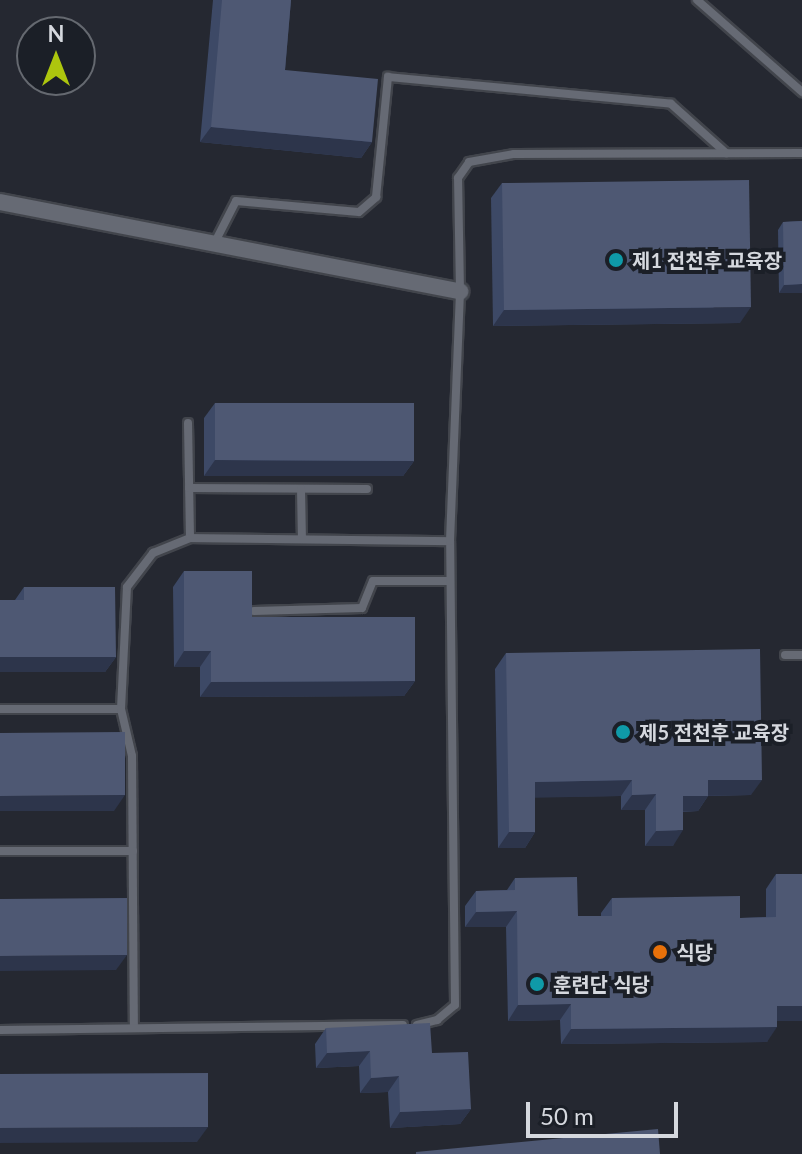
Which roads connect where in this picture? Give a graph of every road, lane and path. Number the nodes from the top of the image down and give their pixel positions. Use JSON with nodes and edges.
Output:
{"nodes":[{"id":1,"x":697,"y":0,"type":"edge"},
{"id":2,"x":802,"y":92,"type":"edge"},
{"id":3,"x":802,"y":153,"type":"edge"},
{"id":4,"x":726,"y":154,"type":"junction"},
{"id":5,"x":0,"y":202,"type":"edge"},
{"id":6,"x":214,"y":244,"type":"junction"},
{"id":7,"x":460,"y":291,"type":"junction"},
{"id":8,"x":188,"y":423,"type":"dead end"},
{"id":9,"x":189,"y":488,"type":"junction"},
{"id":10,"x":301,"y":489,"type":"junction"},
{"id":11,"x":367,"y":489,"type":"dead end"},
{"id":12,"x":190,"y":538,"type":"junction"},
{"id":13,"x":302,"y":539,"type":"junction"},
{"id":14,"x":450,"y":541,"type":"junction"},
{"id":15,"x":450,"y":581,"type":"junction"},
{"id":16,"x":254,"y":611,"type":"edge"},
{"id":17,"x":785,"y":655,"type":"dead end"},
{"id":18,"x":802,"y":655,"type":"edge"},
{"id":19,"x":0,"y":709,"type":"edge"},
{"id":20,"x":121,"y":709,"type":"junction"},
{"id":21,"x":0,"y":851,"type":"edge"},
{"id":22,"x":133,"y":851,"type":"junction"},
{"id":23,"x":134,"y":1025,"type":"junction"},
{"id":24,"x":0,"y":1030,"type":"edge"}],
"edges":[{"from":1,"to":2,"type":"lane"},
{"from":3,"to":4,"type":"lane"},
{"from":4,"to":6,"type":"lane"},
{"from":4,"to":7,"type":"lane"},
{"from":5,"to":6,"type":"street"},
{"from":6,"to":7,"type":"street"},
{"from":7,"to":14,"type":"lane"},
{"from":8,"to":9,"type":"lane"},
{"from":9,"to":10,"type":"lane"},
{"from":9,"to":12,"type":"lane"},
{"from":10,"to":11,"type":"lane"},
{"from":10,"to":13,"type":"lane"},
{"from":12,"to":13,"type":"lane"},
{"from":12,"to":20,"type":"lane"},
{"from":13,"to":14,"type":"lane"},
{"from":14,"to":15,"type":"lane"},
{"from":15,"to":16,"type":"lane"},
{"from":15,"to":23,"type":"lane"},
{"from":17,"to":18,"type":"lane"},
{"from":19,"to":20,"type":"lane"},
{"from":20,"to":22,"type":"lane"},
{"from":21,"to":22,"type":"lane"},
{"from":22,"to":23,"type":"lane"},
{"from":23,"to":24,"type":"lane"}]}
